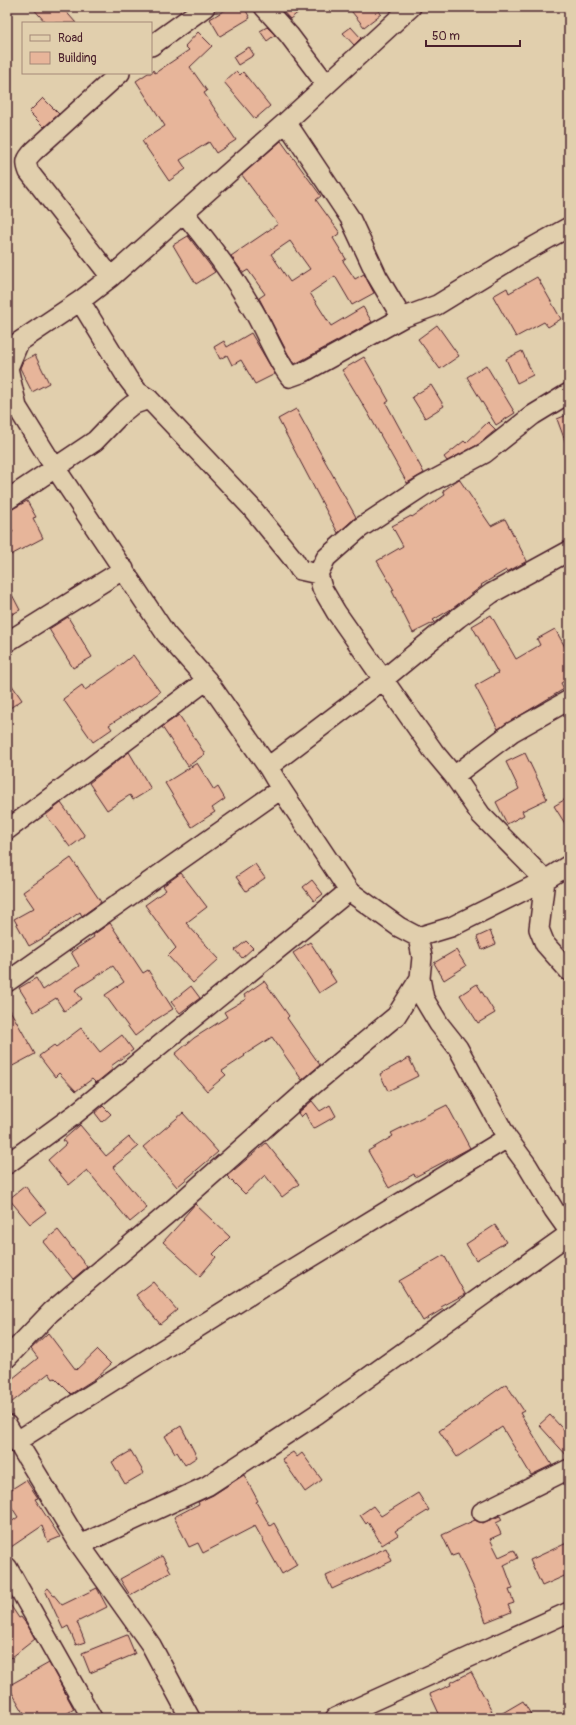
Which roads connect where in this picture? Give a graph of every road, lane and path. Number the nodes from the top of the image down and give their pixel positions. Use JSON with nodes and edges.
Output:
{"nodes":[{"id":1,"x":205,"y":7,"type":"edge"},
{"id":2,"x":264,"y":7,"type":"edge"},
{"id":3,"x":411,"y":7,"type":"edge"},
{"id":4,"x":152,"y":45,"type":"edge"},
{"id":5,"x":119,"y":74,"type":"edge"},
{"id":6,"x":326,"y":84,"type":"junction"},
{"id":7,"x":286,"y":122,"type":"junction"},
{"id":8,"x":184,"y":213,"type":"junction"},
{"id":9,"x":569,"y":227,"type":"edge"},
{"id":10,"x":111,"y":277,"type":"junction"},
{"id":11,"x":80,"y":301,"type":"junction"},
{"id":12,"x":402,"y":318,"type":"junction"},
{"id":13,"x":11,"y":342,"type":"edge"},
{"id":14,"x":569,"y":393,"type":"edge"},
{"id":15,"x":149,"y":399,"type":"junction"},
{"id":16,"x":55,"y":467,"type":"junction"},
{"id":17,"x":7,"y":500,"type":"edge"},
{"id":18,"x":569,"y":550,"type":"edge"},
{"id":19,"x":124,"y":569,"type":"junction"},
{"id":20,"x":318,"y":574,"type":"junction"},
{"id":21,"x":7,"y":642,"type":"edge"},
{"id":22,"x":384,"y":679,"type":"junction"},
{"id":23,"x":207,"y":680,"type":"junction"},
{"id":24,"x":569,"y":700,"type":"edge"},
{"id":25,"x":268,"y":767,"type":"junction"},
{"id":26,"x":454,"y":776,"type":"junction"},
{"id":27,"x":281,"y":789,"type":"junction"},
{"id":28,"x":7,"y":830,"type":"edge"},
{"id":29,"x":569,"y":865,"type":"edge"},
{"id":30,"x":544,"y":880,"type":"junction"},
{"id":31,"x":349,"y":891,"type":"junction"},
{"id":32,"x":418,"y":937,"type":"junction"},
{"id":33,"x":569,"y":971,"type":"edge"},
{"id":34,"x":420,"y":978,"type":"junction"},
{"id":35,"x":7,"y":982,"type":"edge"},
{"id":36,"x":506,"y":1138,"type":"junction"},
{"id":37,"x":7,"y":1164,"type":"edge"},
{"id":38,"x":569,"y":1233,"type":"edge"},
{"id":39,"x":7,"y":1358,"type":"edge"},
{"id":40,"x":7,"y":1425,"type":"edge"},
{"id":41,"x":17,"y":1441,"type":"junction"},
{"id":42,"x":569,"y":1469,"type":"edge"},
{"id":43,"x":482,"y":1512,"type":"dead end"},
{"id":44,"x":80,"y":1545,"type":"junction"},
{"id":45,"x":7,"y":1567,"type":"edge"},
{"id":46,"x":569,"y":1612,"type":"edge"},
{"id":47,"x":92,"y":1718,"type":"edge"},
{"id":48,"x":190,"y":1718,"type":"edge"},
{"id":49,"x":335,"y":1718,"type":"edge"}],
"edges":[{"from":1,"to":4,"type":"street"},
{"from":2,"to":6,"type":"street"},
{"from":3,"to":6,"type":"street"},
{"from":5,"to":10,"type":"street"},
{"from":6,"to":7,"type":"street"},
{"from":7,"to":8,"type":"street"},
{"from":7,"to":12,"type":"street"},
{"from":8,"to":10,"type":"street"},
{"from":8,"to":12,"type":"street"},
{"from":9,"to":12,"type":"street"},
{"from":10,"to":11,"type":"street"},
{"from":11,"to":13,"type":"street"},
{"from":11,"to":15,"type":"street"},
{"from":13,"to":16,"type":"street"},
{"from":14,"to":20,"type":"street"},
{"from":15,"to":16,"type":"street"},
{"from":15,"to":20,"type":"street"},
{"from":16,"to":17,"type":"street"},
{"from":16,"to":19,"type":"street"},
{"from":18,"to":22,"type":"street"},
{"from":19,"to":21,"type":"street"},
{"from":19,"to":23,"type":"street"},
{"from":20,"to":22,"type":"street"},
{"from":22,"to":25,"type":"street"},
{"from":22,"to":26,"type":"street"},
{"from":23,"to":25,"type":"street"},
{"from":23,"to":28,"type":"street"},
{"from":24,"to":26,"type":"street"},
{"from":25,"to":27,"type":"street"},
{"from":26,"to":30,"type":"street"},
{"from":27,"to":31,"type":"street"},
{"from":27,"to":35,"type":"street"},
{"from":29,"to":30,"type":"street"},
{"from":30,"to":32,"type":"street"},
{"from":30,"to":33,"type":"street"},
{"from":31,"to":32,"type":"street"},
{"from":31,"to":37,"type":"street"},
{"from":32,"to":34,"type":"street"},
{"from":34,"to":36,"type":"street"},
{"from":34,"to":39,"type":"street"},
{"from":36,"to":38,"type":"street"},
{"from":36,"to":41,"type":"street"},
{"from":38,"to":44,"type":"street"},
{"from":40,"to":41,"type":"street"},
{"from":41,"to":44,"type":"street"},
{"from":42,"to":43,"type":"street"},
{"from":44,"to":48,"type":"street"},
{"from":45,"to":47,"type":"street"},
{"from":46,"to":49,"type":"street"}]}
